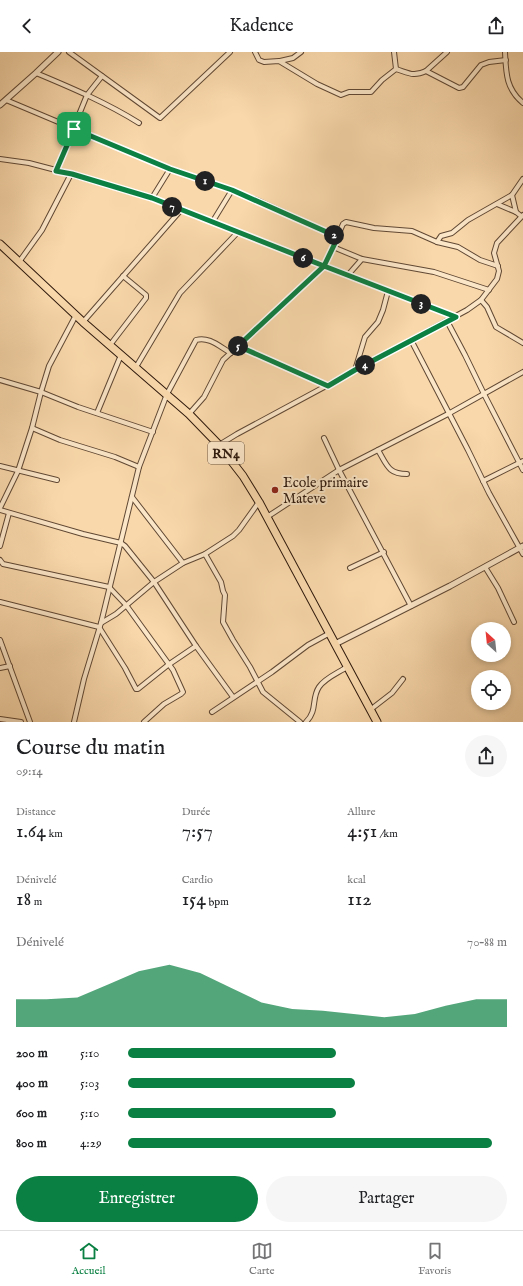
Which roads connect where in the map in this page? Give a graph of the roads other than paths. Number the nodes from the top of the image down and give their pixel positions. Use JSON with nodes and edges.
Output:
{"nodes":[{"id":1,"x":58,"y":52,"type":"edge"},
{"id":2,"x":69,"y":52,"type":"edge"},
{"id":3,"x":230,"y":52,"type":"edge"},
{"id":4,"x":256,"y":52,"type":"edge"},
{"id":5,"x":301,"y":52,"type":"edge"},
{"id":6,"x":447,"y":52,"type":"edge"},
{"id":7,"x":505,"y":52,"type":"edge"},
{"id":8,"x":395,"y":53,"type":"edge"},
{"id":9,"x":506,"y":60,"type":"junction"},
{"id":10,"x":279,"y":61,"type":"junction"},
{"id":11,"x":396,"y":69,"type":"junction"},
{"id":12,"x":426,"y":71,"type":"junction"},
{"id":13,"x":36,"y":73,"type":"junction"},
{"id":14,"x":102,"y":76,"type":"junction"},
{"id":15,"x":87,"y":95,"type":"junction"},
{"id":16,"x":6,"y":100,"type":"junction"},
{"id":17,"x":523,"y":103,"type":"edge"},
{"id":18,"x":0,"y":105,"type":"edge"},
{"id":19,"x":139,"y":123,"type":"dead end"},
{"id":20,"x":74,"y":129,"type":"junction"},
{"id":21,"x":0,"y":158,"type":"edge"},
{"id":22,"x":170,"y":169,"type":"junction"},
{"id":23,"x":56,"y":171,"type":"junction"},
{"id":24,"x":72,"y":174,"type":"junction"},
{"id":25,"x":523,"y":179,"type":"edge"},
{"id":26,"x":232,"y":190,"type":"junction"},
{"id":27,"x":512,"y":195,"type":"junction"},
{"id":28,"x":152,"y":198,"type":"junction"},
{"id":29,"x":497,"y":204,"type":"junction"},
{"id":30,"x":181,"y":210,"type":"junction"},
{"id":31,"x":516,"y":212,"type":"junction"},
{"id":32,"x":522,"y":216,"type":"edge"},
{"id":33,"x":213,"y":221,"type":"junction"},
{"id":34,"x":238,"y":232,"type":"junction"},
{"id":35,"x":338,"y":237,"type":"junction"},
{"id":36,"x":437,"y":242,"type":"junction"},
{"id":37,"x":0,"y":244,"type":"edge"},
{"id":38,"x":333,"y":247,"type":"junction"},
{"id":39,"x":362,"y":259,"type":"junction"},
{"id":40,"x":19,"y":262,"type":"junction"},
{"id":41,"x":324,"y":266,"type":"junction"},
{"id":42,"x":498,"y":266,"type":"junction"},
{"id":43,"x":348,"y":275,"type":"junction"},
{"id":44,"x":123,"y":276,"type":"junction"},
{"id":45,"x":489,"y":290,"type":"junction"},
{"id":46,"x":388,"y":291,"type":"junction"},
{"id":47,"x":481,"y":300,"type":"junction"},
{"id":48,"x":76,"y":314,"type":"junction"},
{"id":49,"x":456,"y":317,"type":"junction"},
{"id":50,"x":447,"y":321,"type":"junction"},
{"id":51,"x":83,"y":322,"type":"junction"},
{"id":52,"x":411,"y":340,"type":"junction"},
{"id":53,"x":523,"y":343,"type":"edge"},
{"id":54,"x":110,"y":345,"type":"junction"},
{"id":55,"x":238,"y":346,"type":"junction"},
{"id":56,"x":231,"y":354,"type":"junction"},
{"id":57,"x":121,"y":355,"type":"junction"},
{"id":58,"x":136,"y":367,"type":"junction"},
{"id":59,"x":355,"y":370,"type":"junction"},
{"id":60,"x":523,"y":372,"type":"edge"},
{"id":61,"x":0,"y":380,"type":"edge"},
{"id":62,"x":328,"y":386,"type":"junction"},
{"id":63,"x":41,"y":392,"type":"junction"},
{"id":64,"x":167,"y":394,"type":"junction"},
{"id":65,"x":484,"y":394,"type":"junction"},
{"id":66,"x":97,"y":413,"type":"junction"},
{"id":67,"x":189,"y":414,"type":"junction"},
{"id":68,"x":448,"y":414,"type":"junction"},
{"id":69,"x":32,"y":428,"type":"junction"},
{"id":70,"x":152,"y":432,"type":"junction"},
{"id":71,"x":324,"y":438,"type":"dead end"},
{"id":72,"x":220,"y":445,"type":"junction"},
{"id":73,"x":378,"y":450,"type":"junction"},
{"id":74,"x":521,"y":462,"type":"edge"},
{"id":75,"x":0,"y":466,"type":"edge"},
{"id":76,"x":140,"y":467,"type":"junction"},
{"id":77,"x":339,"y":470,"type":"junction"},
{"id":78,"x":523,"y":470,"type":"edge"},
{"id":79,"x":18,"y":471,"type":"junction"},
{"id":80,"x":408,"y":474,"type":"dead end"},
{"id":81,"x":57,"y":480,"type":"dead end"},
{"id":82,"x":483,"y":481,"type":"junction"},
{"id":83,"x":132,"y":497,"type":"junction"},
{"id":84,"x":259,"y":502,"type":"junction"},
{"id":85,"x":0,"y":509,"type":"edge"},
{"id":86,"x":9,"y":513,"type":"junction"},
{"id":87,"x":267,"y":517,"type":"junction"},
{"id":88,"x":122,"y":543,"type":"junction"},
{"id":89,"x":0,"y":546,"type":"edge"},
{"id":90,"x":521,"y":547,"type":"edge"},
{"id":91,"x":384,"y":552,"type":"junction"},
{"id":92,"x":205,"y":554,"type":"junction"},
{"id":93,"x":523,"y":554,"type":"edge"},
{"id":94,"x":0,"y":560,"type":"edge"},
{"id":95,"x":183,"y":562,"type":"junction"},
{"id":96,"x":350,"y":568,"type":"dead end"},
{"id":97,"x":485,"y":568,"type":"junction"},
{"id":98,"x":154,"y":582,"type":"junction"},
{"id":99,"x":109,"y":587,"type":"junction"},
{"id":100,"x":0,"y":602,"type":"edge"},
{"id":101,"x":126,"y":605,"type":"junction"},
{"id":102,"x":411,"y":606,"type":"junction"},
{"id":103,"x":514,"y":622,"type":"dead end"},
{"id":104,"x":100,"y":625,"type":"junction"},
{"id":105,"x":330,"y":633,"type":"junction"},
{"id":106,"x":0,"y":640,"type":"edge"},
{"id":107,"x":335,"y":644,"type":"junction"},
{"id":108,"x":196,"y":646,"type":"junction"},
{"id":109,"x":168,"y":665,"type":"junction"},
{"id":110,"x":10,"y":666,"type":"junction"},
{"id":111,"x":347,"y":667,"type":"junction"},
{"id":112,"x":0,"y":668,"type":"edge"},
{"id":113,"x":403,"y":679,"type":"dead end"},
{"id":114,"x":257,"y":681,"type":"junction"},
{"id":115,"x":233,"y":697,"type":"junction"},
{"id":116,"x":370,"y":710,"type":"junction"},
{"id":117,"x":212,"y":712,"type":"dead end"},
{"id":118,"x":0,"y":719,"type":"edge"},
{"id":119,"x":21,"y":722,"type":"edge"},
{"id":120,"x":30,"y":722,"type":"edge"},
{"id":121,"x":74,"y":722,"type":"edge"},
{"id":122,"x":144,"y":722,"type":"edge"},
{"id":123,"x":300,"y":722,"type":"edge"},
{"id":124,"x":306,"y":722,"type":"edge"},
{"id":125,"x":377,"y":722,"type":"edge"}],
"edges":[{"from":1,"to":13,"type":"street"},
{"from":2,"to":14,"type":"street"},
{"from":3,"to":14,"type":"street"},
{"from":4,"to":10,"type":"street"},
{"from":5,"to":10,"type":"street"},
{"from":6,"to":12,"type":"street"},
{"from":7,"to":9,"type":"street"},
{"from":8,"to":11,"type":"street"},
{"from":9,"to":12,"type":"street"},
{"from":9,"to":17,"type":"street"},
{"from":10,"to":11,"type":"street"},
{"from":11,"to":12,"type":"street"},
{"from":13,"to":15,"type":"street"},
{"from":13,"to":16,"type":"street"},
{"from":14,"to":15,"type":"street"},
{"from":15,"to":19,"type":"street"},
{"from":15,"to":20,"type":"street"},
{"from":16,"to":18,"type":"street"},
{"from":16,"to":20,"type":"street"},
{"from":20,"to":22,"type":"street"},
{"from":20,"to":23,"type":"street"},
{"from":21,"to":23,"type":"street"},
{"from":22,"to":26,"type":"street"},
{"from":22,"to":28,"type":"street"},
{"from":23,"to":24,"type":"street"},
{"from":24,"to":28,"type":"street"},
{"from":24,"to":40,"type":"street"},
{"from":25,"to":27,"type":"street"},
{"from":26,"to":33,"type":"street"},
{"from":26,"to":35,"type":"street"},
{"from":27,"to":29,"type":"street"},
{"from":27,"to":31,"type":"street"},
{"from":28,"to":30,"type":"street"},
{"from":29,"to":31,"type":"street"},
{"from":29,"to":36,"type":"street"},
{"from":30,"to":33,"type":"street"},
{"from":30,"to":44,"type":"street"},
{"from":31,"to":32,"type":"street"},
{"from":32,"to":42,"type":"street"},
{"from":33,"to":34,"type":"street"},
{"from":34,"to":41,"type":"street"},
{"from":34,"to":58,"type":"street"},
{"from":35,"to":36,"type":"street"},
{"from":35,"to":38,"type":"street"},
{"from":36,"to":42,"type":"street"},
{"from":37,"to":40,"type":"highway","number":"RN4"},
{"from":38,"to":39,"type":"street"},
{"from":38,"to":41,"type":"street"},
{"from":39,"to":43,"type":"street"},
{"from":39,"to":45,"type":"street"},
{"from":40,"to":48,"type":"highway","number":"RN4"},
{"from":41,"to":43,"type":"street"},
{"from":41,"to":55,"type":"street"},
{"from":42,"to":45,"type":"street"},
{"from":43,"to":46,"type":"street"},
{"from":44,"to":51,"type":"street"},
{"from":44,"to":54,"type":"street"},
{"from":45,"to":47,"type":"street"},
{"from":46,"to":49,"type":"street"},
{"from":46,"to":59,"type":"street"},
{"from":47,"to":49,"type":"street"},
{"from":47,"to":53,"type":"street"},
{"from":48,"to":51,"type":"highway","number":"RN4"},
{"from":48,"to":63,"type":"street"},
{"from":49,"to":50,"type":"street"},
{"from":50,"to":52,"type":"street"},
{"from":50,"to":65,"type":"street"},
{"from":51,"to":54,"type":"highway","number":"RN4"},
{"from":52,"to":59,"type":"street"},
{"from":52,"to":68,"type":"street"},
{"from":54,"to":57,"type":"highway","number":"RN4"},
{"from":55,"to":56,"type":"street"},
{"from":55,"to":62,"type":"street"},
{"from":56,"to":64,"type":"street"},
{"from":56,"to":67,"type":"street"},
{"from":57,"to":58,"type":"highway","number":"RN4"},
{"from":57,"to":66,"type":"street"},
{"from":58,"to":64,"type":"highway","number":"RN4"},
{"from":59,"to":62,"type":"street"},
{"from":60,"to":65,"type":"street"},
{"from":61,"to":63,"type":"street"},
{"from":62,"to":72,"type":"street"},
{"from":63,"to":66,"type":"street"},
{"from":63,"to":69,"type":"street"},
{"from":64,"to":67,"type":"highway","number":"RN4"},
{"from":64,"to":70,"type":"street"},
{"from":65,"to":68,"type":"street"},
{"from":65,"to":74,"type":"street"},
{"from":66,"to":70,"type":"street"},
{"from":67,"to":72,"type":"highway","number":"RN4"},
{"from":68,"to":73,"type":"street"},
{"from":68,"to":82,"type":"street"},
{"from":69,"to":76,"type":"street"},
{"from":69,"to":79,"type":"street"},
{"from":70,"to":76,"type":"street"},
{"from":71,"to":77,"type":"street"},
{"from":72,"to":84,"type":"highway","number":"RN4"},
{"from":73,"to":77,"type":"street"},
{"from":73,"to":80,"type":"street"},
{"from":74,"to":78,"type":"street"},
{"from":74,"to":82,"type":"street"},
{"from":75,"to":79,"type":"street"},
{"from":76,"to":83,"type":"street"},
{"from":77,"to":87,"type":"street"},
{"from":77,"to":91,"type":"street"},
{"from":79,"to":81,"type":"street"},
{"from":79,"to":85,"type":"street"},
{"from":82,"to":90,"type":"street"},
{"from":83,"to":88,"type":"street"},
{"from":83,"to":95,"type":"street"},
{"from":84,"to":87,"type":"highway","number":"RN4"},
{"from":84,"to":92,"type":"street"},
{"from":85,"to":86,"type":"street"},
{"from":86,"to":88,"type":"street"},
{"from":86,"to":89,"type":"street"},
{"from":87,"to":105,"type":"highway","number":"RN4"},
{"from":88,"to":98,"type":"street"},
{"from":88,"to":99,"type":"street"},
{"from":90,"to":93,"type":"street"},
{"from":90,"to":97,"type":"street"},
{"from":91,"to":96,"type":"street"},
{"from":91,"to":102,"type":"street"},
{"from":92,"to":95,"type":"street"},
{"from":92,"to":114,"type":"street"},
{"from":94,"to":99,"type":"street"},
{"from":95,"to":98,"type":"street"},
{"from":97,"to":102,"type":"street"},
{"from":97,"to":103,"type":"street"},
{"from":98,"to":101,"type":"street"},
{"from":98,"to":108,"type":"street"},
{"from":99,"to":101,"type":"street"},
{"from":99,"to":104,"type":"street"},
{"from":100,"to":104,"type":"street"},
{"from":101,"to":104,"type":"street"},
{"from":101,"to":109,"type":"street"},
{"from":102,"to":107,"type":"street"},
{"from":104,"to":109,"type":"street"},
{"from":104,"to":121,"type":"street"},
{"from":105,"to":107,"type":"highway","number":"RN4"},
{"from":105,"to":114,"type":"street"},
{"from":106,"to":110,"type":"street"},
{"from":107,"to":111,"type":"highway","number":"RN4"},
{"from":108,"to":109,"type":"street"},
{"from":108,"to":115,"type":"street"},
{"from":109,"to":122,"type":"street"},
{"from":110,"to":112,"type":"street"},
{"from":110,"to":120,"type":"street"},
{"from":111,"to":116,"type":"highway","number":"RN4"},
{"from":111,"to":124,"type":"street"},
{"from":113,"to":116,"type":"street"},
{"from":114,"to":115,"type":"street"},
{"from":114,"to":123,"type":"street"},
{"from":115,"to":117,"type":"street"},
{"from":116,"to":125,"type":"highway","number":"RN4"},
{"from":118,"to":119,"type":"street"}]}
